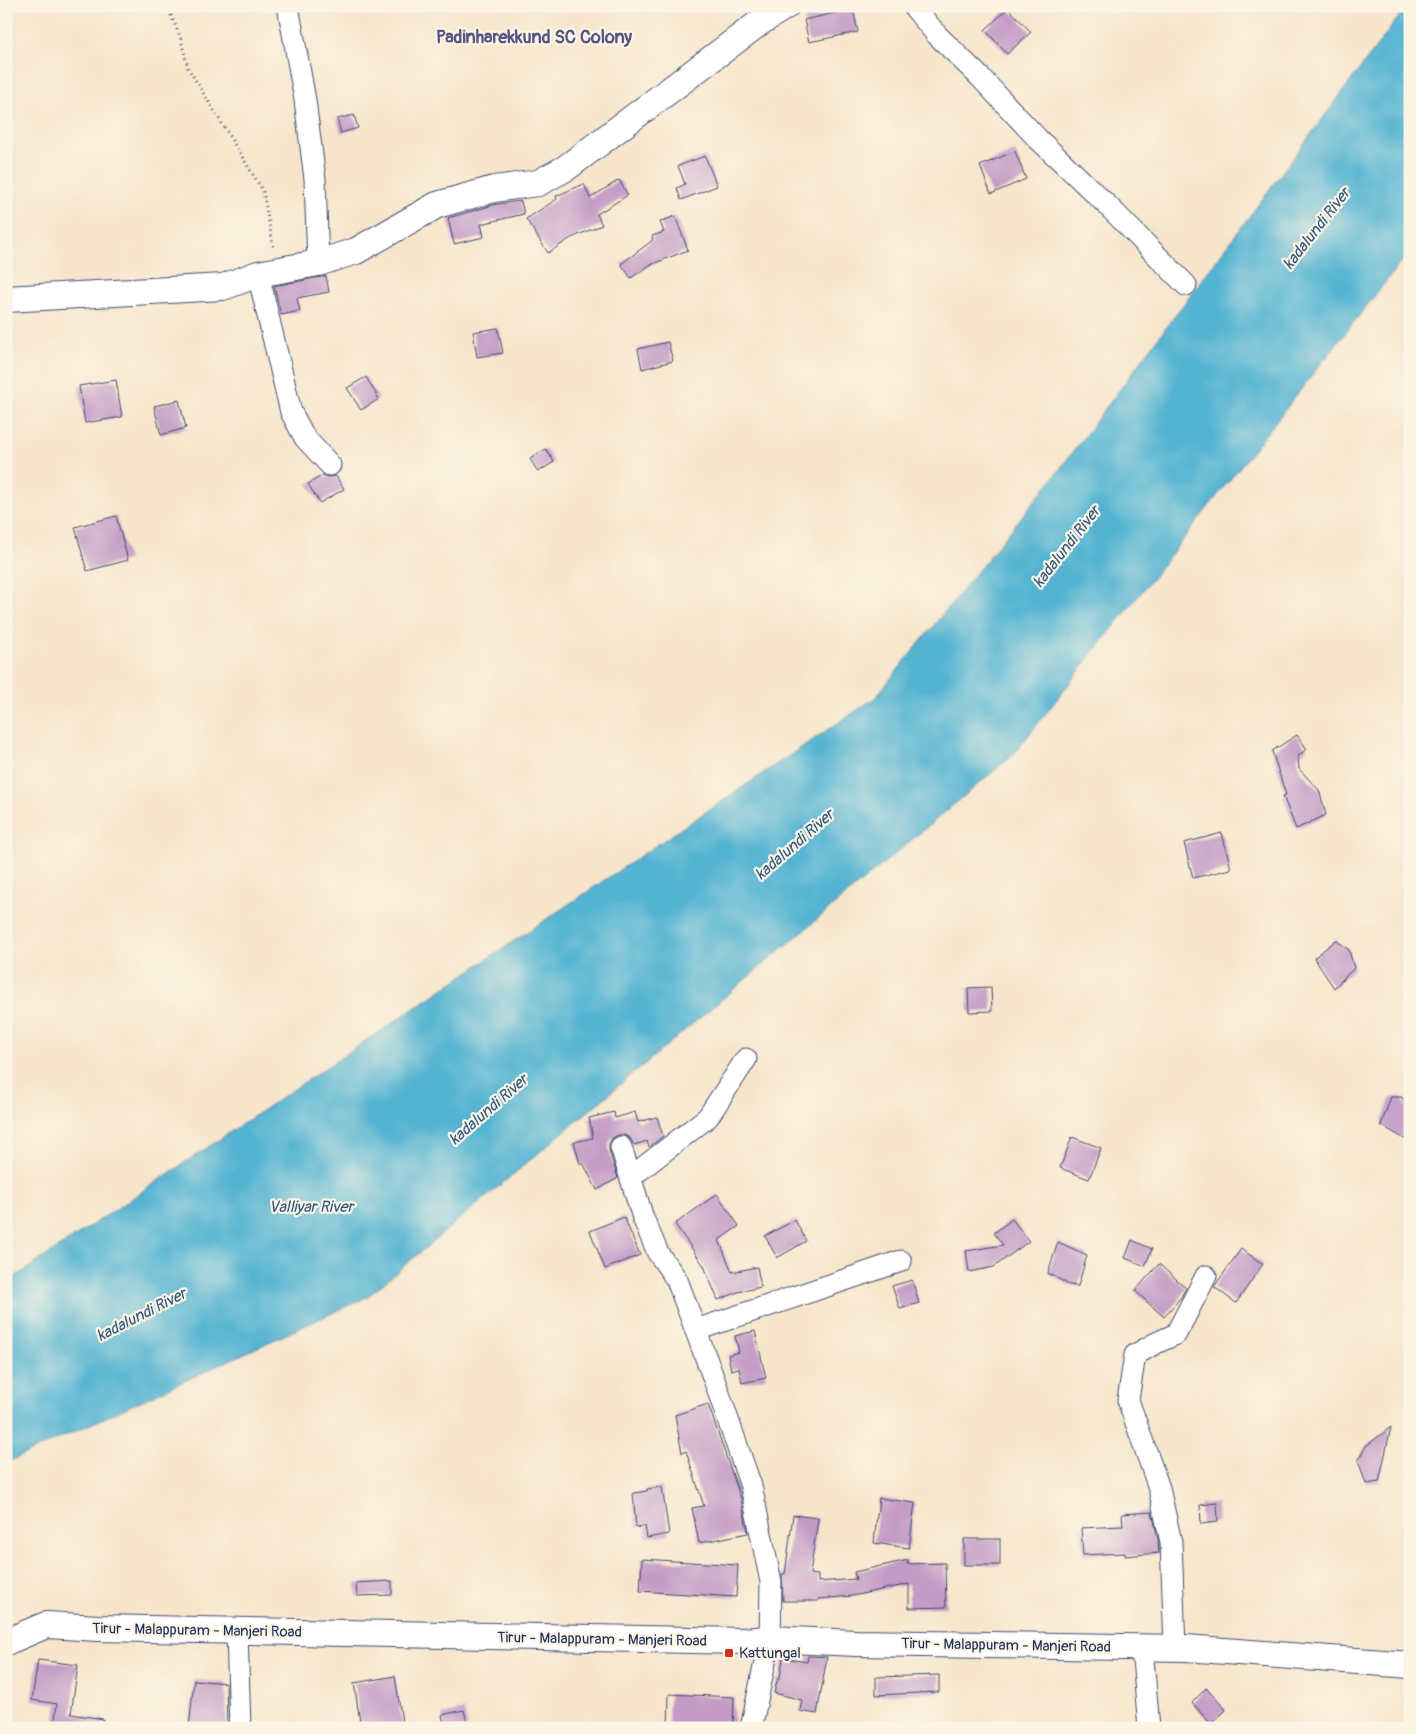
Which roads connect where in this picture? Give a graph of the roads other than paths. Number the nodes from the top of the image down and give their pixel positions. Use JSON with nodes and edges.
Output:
{"nodes":[{"id":1,"x":288,"y":6,"type":"edge"},
{"id":2,"x":786,"y":6,"type":"edge"},
{"id":3,"x":913,"y":6,"type":"edge"},
{"id":4,"x":318,"y":264,"type":"junction"},
{"id":5,"x":267,"y":272,"type":"junction"},
{"id":6,"x":1186,"y":285,"type":"dead end"},
{"id":7,"x":6,"y":299,"type":"edge"},
{"id":8,"x":330,"y":465,"type":"dead end"},
{"id":9,"x":746,"y":1059,"type":"dead end"},
{"id":10,"x":621,"y":1147,"type":"dead end"},
{"id":11,"x":631,"y":1177,"type":"junction"},
{"id":12,"x":901,"y":1261,"type":"dead end"},
{"id":13,"x":1206,"y":1276,"type":"dead end"},
{"id":14,"x":696,"y":1330,"type":"junction"},
{"id":15,"x":237,"y":1632,"type":"junction"},
{"id":16,"x":770,"y":1639,"type":"junction"},
{"id":17,"x":6,"y":1642,"type":"edge"},
{"id":18,"x":1142,"y":1648,"type":"junction"},
{"id":19,"x":1175,"y":1648,"type":"junction"},
{"id":20,"x":1410,"y":1665,"type":"edge"},
{"id":21,"x":240,"y":1728,"type":"edge"},
{"id":22,"x":751,"y":1728,"type":"edge"},
{"id":23,"x":1149,"y":1728,"type":"edge"}],
"edges":[{"from":1,"to":4,"type":"street"},
{"from":2,"to":4,"type":"main road"},
{"from":3,"to":6,"type":"street"},
{"from":4,"to":5,"type":"main road"},
{"from":5,"to":7,"type":"main road"},
{"from":5,"to":8,"type":"street"},
{"from":9,"to":11,"type":"street"},
{"from":10,"to":11,"type":"street"},
{"from":11,"to":14,"type":"street"},
{"from":12,"to":14,"type":"street"},
{"from":13,"to":19,"type":"street"},
{"from":14,"to":16,"type":"street"},
{"from":15,"to":16,"type":"main road","name":"Tirur - Malappuram - Manjeri Road"},
{"from":15,"to":17,"type":"main road","name":"Tirur - Malappuram - Manjeri Road"},
{"from":15,"to":21,"type":"street"},
{"from":16,"to":18,"type":"main road","name":"Tirur - Malappuram - Manjeri Road"},
{"from":16,"to":22,"type":"street"},
{"from":18,"to":19,"type":"main road","name":"Tirur - Malappuram - Manjeri Road"},
{"from":18,"to":23,"type":"street"},
{"from":19,"to":20,"type":"main road","name":"Tirur - Malappuram - Manjeri Road"}]}
